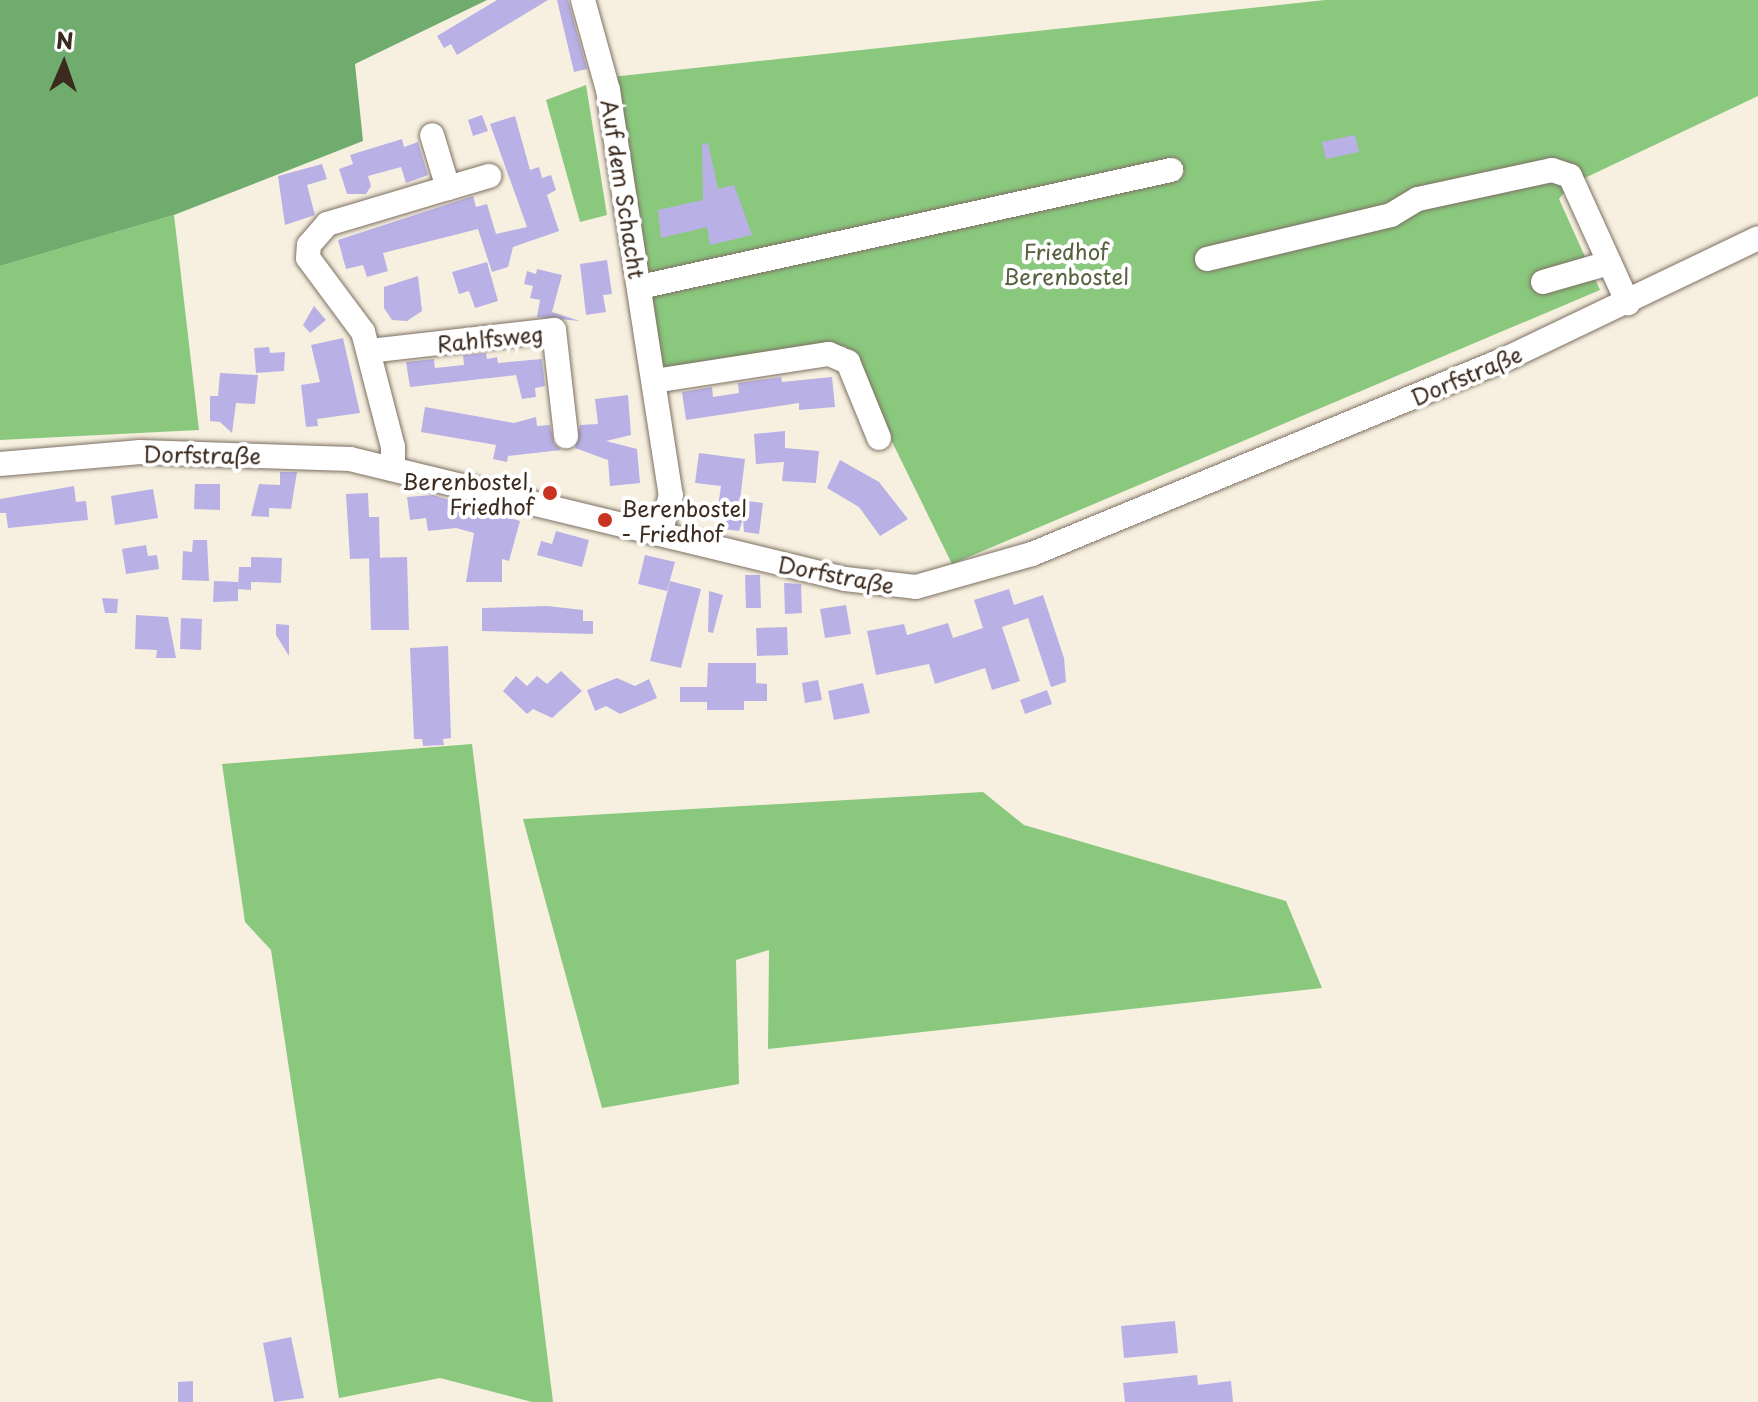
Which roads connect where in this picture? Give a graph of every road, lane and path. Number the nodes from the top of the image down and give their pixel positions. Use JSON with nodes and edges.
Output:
{"nodes":[{"id":1,"x":583,"y":0,"type":"edge"},
{"id":2,"x":432,"y":135,"type":"dead end"},
{"id":3,"x":1171,"y":170,"type":"dead end"},
{"id":4,"x":489,"y":176,"type":"dead end"},
{"id":5,"x":448,"y":188,"type":"junction"},
{"id":6,"x":1758,"y":238,"type":"edge"},
{"id":7,"x":1207,"y":259,"type":"dead end"},
{"id":8,"x":1609,"y":263,"type":"junction"},
{"id":9,"x":1543,"y":282,"type":"dead end"},
{"id":10,"x":640,"y":287,"type":"junction"},
{"id":11,"x":1628,"y":303,"type":"junction"},
{"id":12,"x":369,"y":351,"type":"junction"},
{"id":13,"x":654,"y":381,"type":"junction"},
{"id":14,"x":566,"y":436,"type":"dead end"},
{"id":15,"x":879,"y":438,"type":"dead end"},
{"id":16,"x":0,"y":464,"type":"edge"},
{"id":17,"x":393,"y":468,"type":"junction"},
{"id":18,"x":660,"y":533,"type":"junction"}],
"edges":[{"from":1,"to":10,"type":"street","name":"Auf dem Schacht"},
{"from":2,"to":5,"type":"street"},
{"from":3,"to":10,"type":"street"},
{"from":4,"to":5,"type":"street"},
{"from":5,"to":12,"type":"street"},
{"from":6,"to":11,"type":"street","name":"Dorfstraße"},
{"from":7,"to":8,"type":"street"},
{"from":8,"to":9,"type":"street"},
{"from":8,"to":11,"type":"street"},
{"from":10,"to":13,"type":"street","name":"Auf dem Schacht"},
{"from":11,"to":18,"type":"street","name":"Dorfstraße"},
{"from":12,"to":14,"type":"street","name":"Rahlfsweg"},
{"from":12,"to":17,"type":"street"},
{"from":13,"to":15,"type":"street"},
{"from":13,"to":18,"type":"street","name":"Auf dem Schacht"},
{"from":16,"to":17,"type":"street","name":"Dorfstraße"},
{"from":17,"to":18,"type":"street","name":"Dorfstraße"}]}
